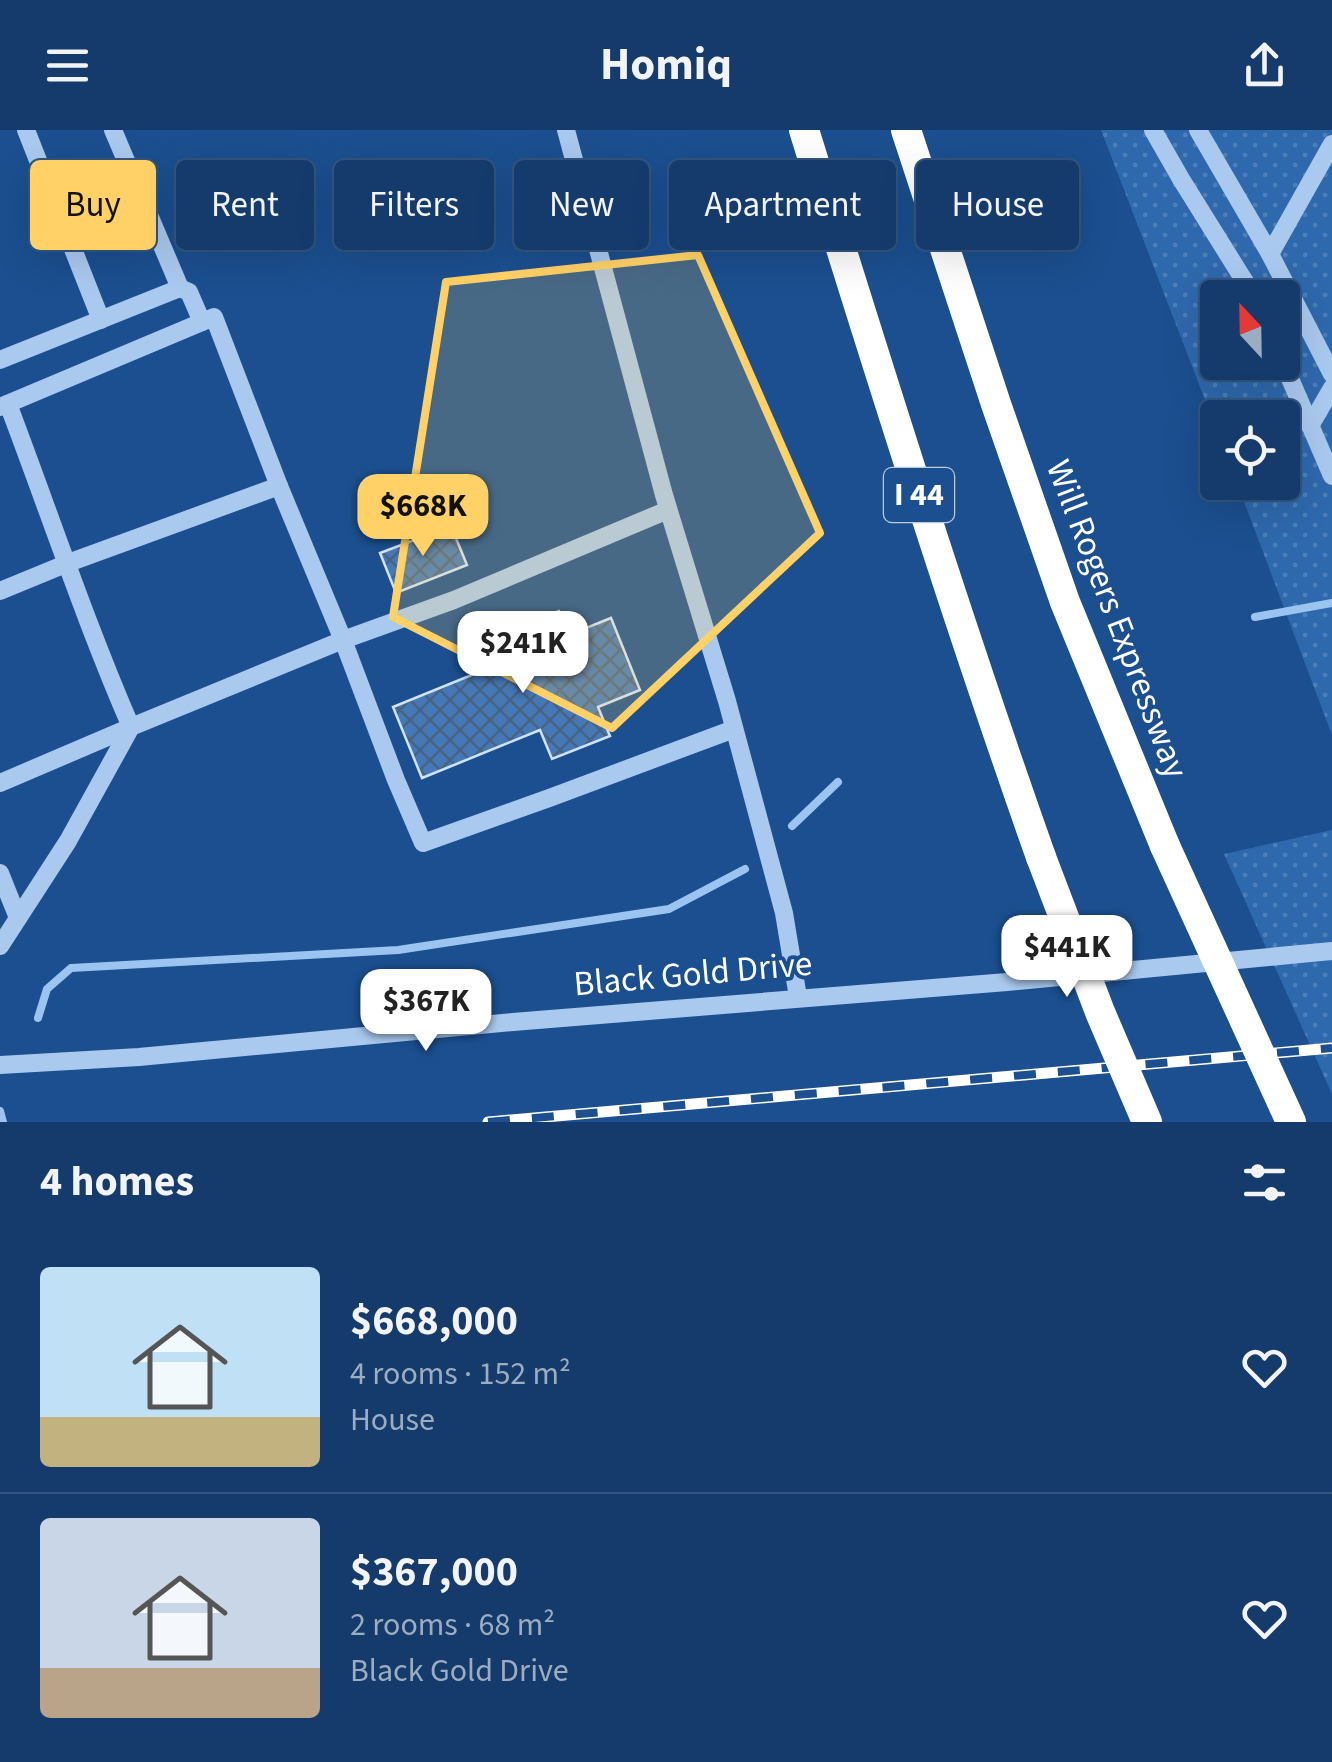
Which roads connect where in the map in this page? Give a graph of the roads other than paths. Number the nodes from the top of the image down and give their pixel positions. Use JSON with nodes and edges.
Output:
{"nodes":[{"id":1,"x":26,"y":130,"type":"edge"},
{"id":2,"x":113,"y":130,"type":"edge"},
{"id":3,"x":566,"y":130,"type":"edge"},
{"id":4,"x":804,"y":130,"type":"edge"},
{"id":5,"x":906,"y":130,"type":"edge"},
{"id":6,"x":1153,"y":130,"type":"edge"},
{"id":7,"x":1198,"y":130,"type":"edge"},
{"id":8,"x":1332,"y":144,"type":"edge"},
{"id":9,"x":1270,"y":254,"type":"junction"},
{"id":10,"x":1244,"y":280,"type":"edge"},
{"id":11,"x":180,"y":288,"type":"junction"},
{"id":12,"x":101,"y":320,"type":"junction"},
{"id":13,"x":202,"y":322,"type":"junction"},
{"id":14,"x":0,"y":360,"type":"edge"},
{"id":15,"x":1332,"y":374,"type":"edge"},
{"id":16,"x":1290,"y":380,"type":"edge"},
{"id":17,"x":1332,"y":388,"type":"edge"},
{"id":18,"x":4,"y":406,"type":"edge"},
{"id":19,"x":1310,"y":426,"type":"junction"},
{"id":20,"x":1332,"y":476,"type":"edge"},
{"id":21,"x":279,"y":486,"type":"junction"},
{"id":22,"x":668,"y":510,"type":"junction"},
{"id":23,"x":68,"y":563,"type":"junction"},
{"id":24,"x":0,"y":590,"type":"edge"},
{"id":25,"x":343,"y":640,"type":"junction"},
{"id":26,"x":131,"y":727,"type":"junction"},
{"id":27,"x":734,"y":729,"type":"junction"},
{"id":28,"x":0,"y":783,"type":"edge"},
{"id":29,"x":0,"y":873,"type":"edge"},
{"id":30,"x":18,"y":918,"type":"junction"},
{"id":31,"x":0,"y":946,"type":"edge"},
{"id":32,"x":1332,"y":951,"type":"edge"},
{"id":33,"x":798,"y":997,"type":"junction"},
{"id":34,"x":0,"y":1066,"type":"edge"},
{"id":35,"x":1147,"y":1122,"type":"edge"},
{"id":36,"x":1291,"y":1122,"type":"edge"}],
"edges":[{"from":1,"to":12,"type":"street"},
{"from":2,"to":11,"type":"street"},
{"from":3,"to":22,"type":"street"},
{"from":4,"to":35,"type":"highway","number":"I 44","bridge":true},
{"from":5,"to":36,"type":"highway","name":"Will Rogers Expressway","bridge":true},
{"from":6,"to":10,"type":"street"},
{"from":7,"to":9,"type":"street"},
{"from":8,"to":9,"type":"street"},
{"from":9,"to":15,"type":"street"},
{"from":11,"to":12,"type":"street"},
{"from":11,"to":13,"type":"street"},
{"from":12,"to":14,"type":"street"},
{"from":13,"to":18,"type":"street"},
{"from":13,"to":21,"type":"street"},
{"from":16,"to":19,"type":"street"},
{"from":17,"to":19,"type":"street"},
{"from":18,"to":23,"type":"street"},
{"from":19,"to":20,"type":"street"},
{"from":21,"to":23,"type":"street"},
{"from":21,"to":25,"type":"street"},
{"from":22,"to":25,"type":"street"},
{"from":22,"to":27,"type":"street"},
{"from":23,"to":24,"type":"street"},
{"from":23,"to":26,"type":"street"},
{"from":25,"to":26,"type":"street"},
{"from":25,"to":27,"type":"street"},
{"from":26,"to":28,"type":"street"},
{"from":26,"to":30,"type":"street"},
{"from":27,"to":33,"type":"street"},
{"from":29,"to":30,"type":"street"},
{"from":30,"to":31,"type":"street"},
{"from":32,"to":33,"type":"street","name":"Black Gold Drive"},
{"from":33,"to":34,"type":"street","name":"Black Gold Drive"}]}
